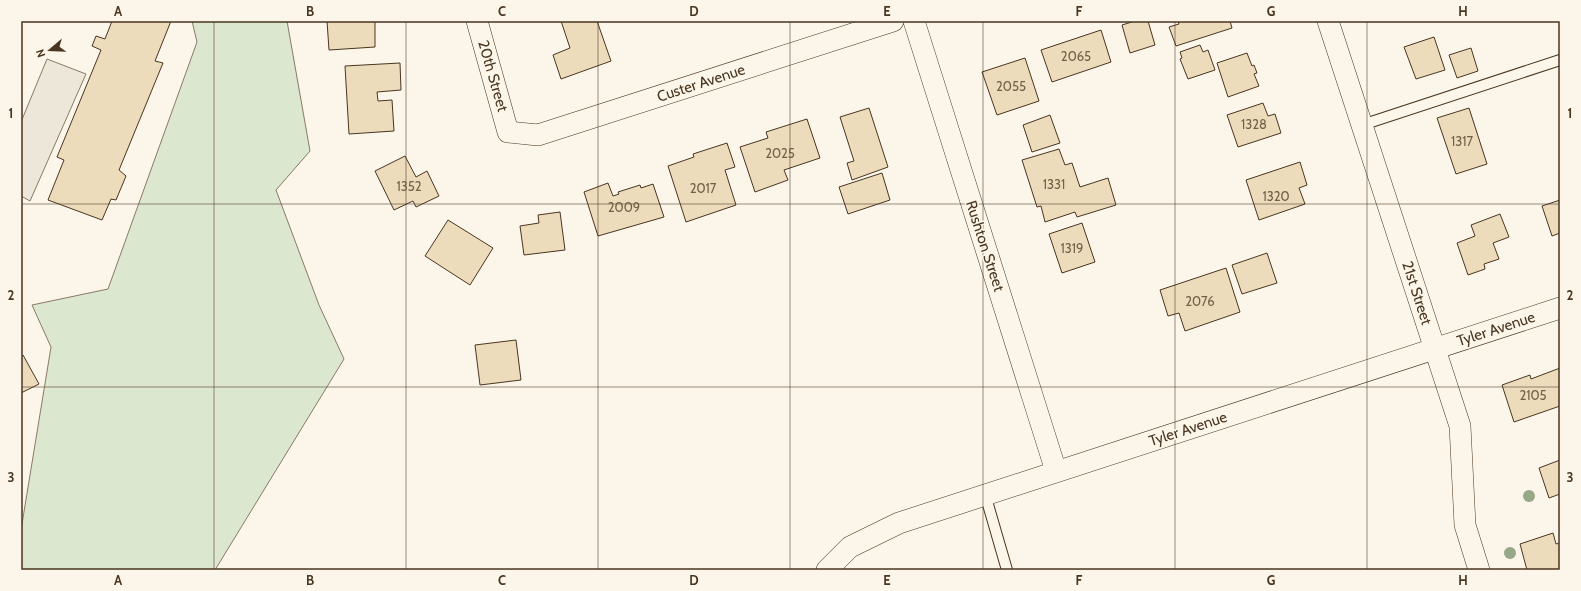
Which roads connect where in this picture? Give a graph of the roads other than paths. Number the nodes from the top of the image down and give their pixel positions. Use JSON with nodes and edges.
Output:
{"nodes":[{"id":1,"x":477,"y":21,"type":"edge"},
{"id":2,"x":893,"y":21,"type":"edge"},
{"id":3,"x":914,"y":21,"type":"edge"},
{"id":4,"x":1328,"y":21,"type":"edge"},
{"id":5,"x":1560,"y":60,"type":"edge"},
{"id":6,"x":1362,"y":125,"type":"junction"},
{"id":7,"x":508,"y":132,"type":"joint"},
{"id":8,"x":1560,"y":308,"type":"edge"},
{"id":9,"x":1435,"y":350,"type":"junction"},
{"id":10,"x":1056,"y":471,"type":"junction"},
{"id":11,"x":985,"y":494,"type":"junction"},
{"id":12,"x":827,"y":570,"type":"edge"},
{"id":13,"x":1007,"y":570,"type":"edge"},
{"id":14,"x":1479,"y":570,"type":"edge"}],
"edges":[{"from":1,"to":7,"type":"street","name":"20th Street"},
{"from":2,"to":7,"type":"street","name":"Custer Avenue"},
{"from":3,"to":10,"type":"street","name":"Rushton Street"},
{"from":4,"to":6,"type":"street","name":"21st Street"},
{"from":5,"to":6,"type":"lane"},
{"from":6,"to":9,"type":"street","name":"21st Street"},
{"from":8,"to":9,"type":"street","name":"Tyler Avenue"},
{"from":9,"to":10,"type":"street","name":"Tyler Avenue"},
{"from":9,"to":14,"type":"street","name":"21st Street"},
{"from":10,"to":11,"type":"street","name":"Tyler Avenue"},
{"from":11,"to":12,"type":"street","name":"Tyler Avenue"},
{"from":11,"to":13,"type":"lane"}]}
